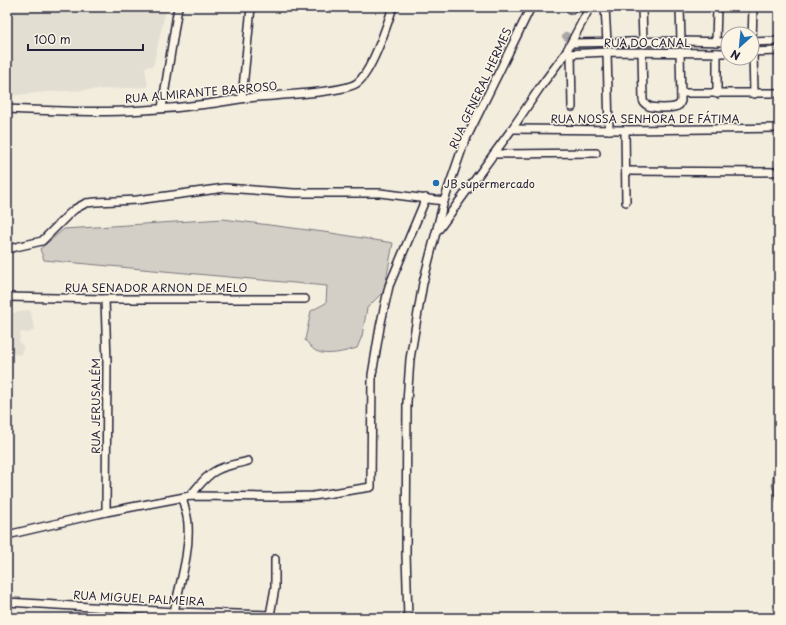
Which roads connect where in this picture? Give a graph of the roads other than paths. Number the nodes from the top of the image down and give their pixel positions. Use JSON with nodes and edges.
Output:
{"nodes":[{"id":1,"x":178,"y":7,"type":"edge"},
{"id":2,"x":251,"y":7,"type":"edge"},
{"id":3,"x":393,"y":7,"type":"edge"},
{"id":4,"x":531,"y":7,"type":"edge"},
{"id":5,"x":590,"y":7,"type":"edge"},
{"id":6,"x":605,"y":7,"type":"edge"},
{"id":7,"x":642,"y":7,"type":"edge"},
{"id":8,"x":680,"y":7,"type":"edge"},
{"id":9,"x":716,"y":7,"type":"edge"},
{"id":10,"x":753,"y":7,"type":"edge"},
{"id":11,"x":752,"y":26,"type":"edge"},
{"id":12,"x":643,"y":41,"type":"junction"},
{"id":13,"x":681,"y":41,"type":"junction"},
{"id":14,"x":779,"y":41,"type":"edge"},
{"id":15,"x":607,"y":42,"type":"junction"},
{"id":16,"x":716,"y":42,"type":"junction"},
{"id":17,"x":720,"y":42,"type":"edge"},
{"id":18,"x":760,"y":42,"type":"edge"},
{"id":19,"x":572,"y":43,"type":"junction"},
{"id":20,"x":779,"y":51,"type":"edge"},
{"id":21,"x":607,"y":52,"type":"junction"},
{"id":22,"x":642,"y":52,"type":"junction"},
{"id":23,"x":680,"y":52,"type":"junction"},
{"id":24,"x":760,"y":52,"type":"edge"},
{"id":25,"x":717,"y":53,"type":"joint"},
{"id":26,"x":568,"y":54,"type":"junction"},
{"id":27,"x":753,"y":66,"type":"edge"},
{"id":28,"x":681,"y":93,"type":"junction"},
{"id":29,"x":779,"y":93,"type":"edge"},
{"id":30,"x":717,"y":94,"type":"junction"},
{"id":31,"x":754,"y":94,"type":"junction"},
{"id":32,"x":242,"y":98,"type":"junction"},
{"id":33,"x":7,"y":108,"type":"edge"},
{"id":34,"x":162,"y":108,"type":"junction"},
{"id":35,"x":572,"y":108,"type":"dead end"},
{"id":36,"x":779,"y":128,"type":"edge"},
{"id":37,"x":512,"y":129,"type":"junction"},
{"id":38,"x":609,"y":130,"type":"junction"},
{"id":39,"x":626,"y":130,"type":"junction"},
{"id":40,"x":596,"y":153,"type":"dead end"},
{"id":41,"x":494,"y":154,"type":"junction"},
{"id":42,"x":626,"y":171,"type":"junction"},
{"id":43,"x":779,"y":172,"type":"edge"},
{"id":44,"x":426,"y":198,"type":"junction"},
{"id":45,"x":626,"y":202,"type":"dead end"},
{"id":46,"x":444,"y":204,"type":"junction"},
{"id":47,"x":455,"y":209,"type":"junction"},
{"id":48,"x":437,"y":232,"type":"junction"},
{"id":49,"x":7,"y":249,"type":"edge"},
{"id":50,"x":7,"y":297,"type":"edge"},
{"id":51,"x":105,"y":299,"type":"junction"},
{"id":52,"x":304,"y":299,"type":"dead end"},
{"id":53,"x":248,"y":461,"type":"dead end"},
{"id":54,"x":190,"y":496,"type":"junction"},
{"id":55,"x":182,"y":498,"type":"junction"},
{"id":56,"x":106,"y":512,"type":"junction"},
{"id":57,"x":7,"y":535,"type":"edge"},
{"id":58,"x":275,"y":559,"type":"dead end"},
{"id":59,"x":7,"y":602,"type":"edge"},
{"id":60,"x":173,"y":615,"type":"edge"},
{"id":61,"x":408,"y":618,"type":"edge"}],
"edges":[{"from":1,"to":34,"type":"street"},
{"from":2,"to":32,"type":"street"},
{"from":3,"to":32,"type":"street","name":"RUA ALMIRANTE BARROSO"},
{"from":4,"to":46,"type":"street","name":"RUA GENERAL HERMES"},
{"from":5,"to":19,"type":"street"},
{"from":6,"to":15,"type":"street"},
{"from":7,"to":12,"type":"street"},
{"from":8,"to":13,"type":"street"},
{"from":9,"to":16,"type":"street"},
{"from":10,"to":11,"type":"street"},
{"from":12,"to":13,"type":"street","name":"RUA DO CANAL"},
{"from":12,"to":15,"type":"street","name":"RUA DO CANAL"},
{"from":13,"to":16,"type":"street","name":"RUA DO CANAL"},
{"from":14,"to":18,"type":"street"},
{"from":15,"to":19,"type":"street","name":"RUA DO CANAL"},
{"from":16,"to":17,"type":"street","name":"RUA DO CANAL"},
{"from":19,"to":26,"type":"street"},
{"from":20,"to":24,"type":"street"},
{"from":21,"to":22,"type":"street","name":"RUA DO CANAL"},
{"from":21,"to":26,"type":"street","name":"RUA DO CANAL"},
{"from":21,"to":38,"type":"street"},
{"from":22,"to":23,"type":"street","name":"RUA DO CANAL"},
{"from":22,"to":28,"type":"street"},
{"from":23,"to":25,"type":"street","name":"RUA DO CANAL"},
{"from":23,"to":28,"type":"street"},
{"from":25,"to":30,"type":"street"},
{"from":26,"to":35,"type":"street"},
{"from":26,"to":37,"type":"street"},
{"from":27,"to":31,"type":"street"},
{"from":28,"to":30,"type":"street"},
{"from":29,"to":31,"type":"street"},
{"from":30,"to":31,"type":"street"},
{"from":32,"to":34,"type":"street","name":"RUA ALMIRANTE BARROSO"},
{"from":33,"to":34,"type":"street","name":"RUA ALMIRANTE BARROSO"},
{"from":36,"to":39,"type":"street","name":"RUA NOSSA SENHORA DE FÁTIMA"},
{"from":37,"to":38,"type":"street","name":"RUA NOSSA SENHORA DE FÁTIMA"},
{"from":37,"to":41,"type":"street"},
{"from":38,"to":39,"type":"street","name":"RUA NOSSA SENHORA DE FÁTIMA"},
{"from":39,"to":42,"type":"street"},
{"from":40,"to":41,"type":"street"},
{"from":41,"to":47,"type":"street"},
{"from":42,"to":43,"type":"street"},
{"from":42,"to":45,"type":"street"},
{"from":44,"to":46,"type":"street"},
{"from":44,"to":49,"type":"street"},
{"from":44,"to":54,"type":"street"},
{"from":46,"to":47,"type":"street"},
{"from":46,"to":48,"type":"street","name":"RUA GENERAL HERMES"},
{"from":47,"to":48,"type":"street"},
{"from":48,"to":61,"type":"street","name":"RUA GENERAL HERMES"},
{"from":50,"to":51,"type":"street","name":"RUA SENADOR ARNON DE MELO"},
{"from":51,"to":52,"type":"street","name":"RUA SENADOR ARNON DE MELO"},
{"from":51,"to":56,"type":"street","name":"RUA JERUSALÉM"},
{"from":53,"to":54,"type":"street"},
{"from":54,"to":55,"type":"street"},
{"from":55,"to":56,"type":"street"},
{"from":55,"to":60,"type":"street"},
{"from":56,"to":57,"type":"street"},
{"from":58,"to":60,"type":"street","name":"RUA MIGUEL PALMEIRA"},
{"from":59,"to":60,"type":"street","name":"RUA MIGUEL PALMEIRA"}]}
